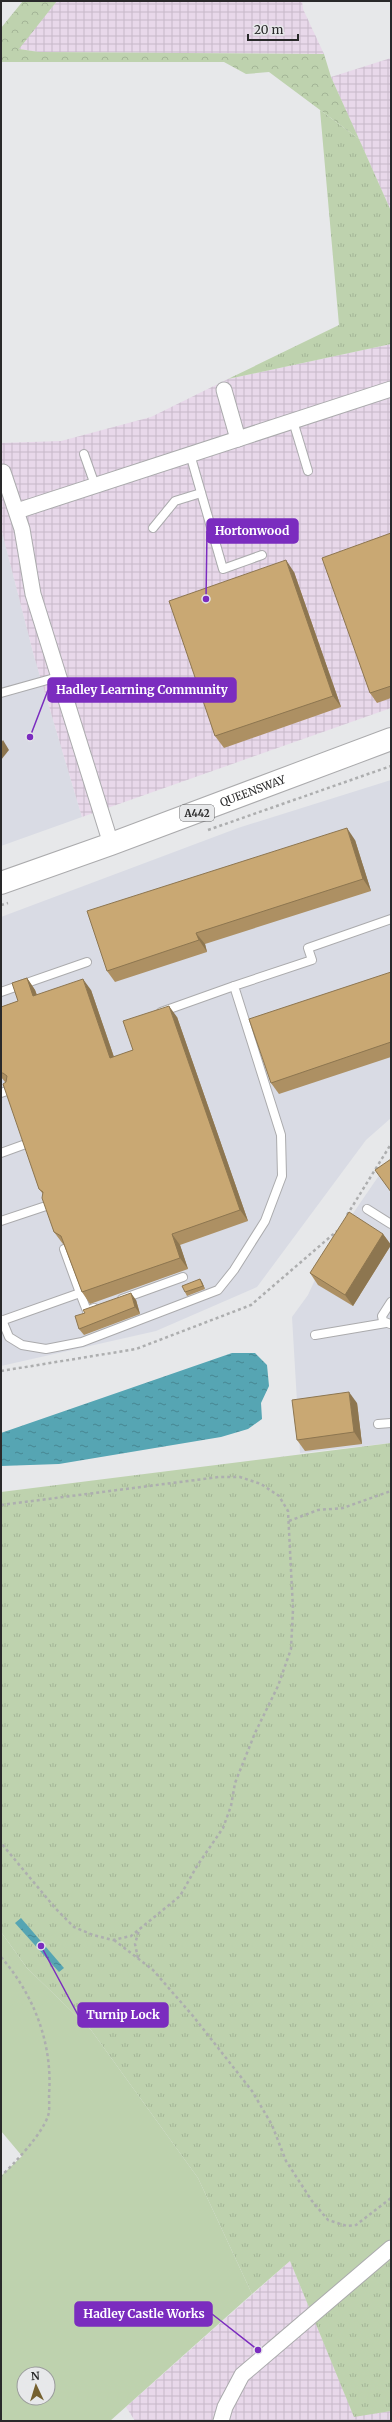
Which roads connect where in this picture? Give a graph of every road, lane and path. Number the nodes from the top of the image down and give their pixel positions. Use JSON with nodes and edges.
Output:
{"nodes":[{"id":1,"x":391,"y":389,"type":"edge"},
{"id":2,"x":224,"y":390,"type":"dead end"},
{"id":3,"x":293,"y":421,"type":"junction"},
{"id":4,"x":238,"y":439,"type":"junction"},
{"id":5,"x":84,"y":454,"type":"dead end"},
{"id":6,"x":190,"y":454,"type":"junction"},
{"id":7,"x":308,"y":471,"type":"dead end"},
{"id":8,"x":3,"y":472,"type":"dead end"},
{"id":9,"x":95,"y":485,"type":"junction"},
{"id":10,"x":201,"y":493,"type":"junction"},
{"id":11,"x":17,"y":511,"type":"junction"},
{"id":12,"x":154,"y":528,"type":"dead end"},
{"id":13,"x":262,"y":555,"type":"dead end"},
{"id":14,"x":58,"y":677,"type":"junction"},
{"id":15,"x":2,"y":691,"type":"edge"},
{"id":16,"x":391,"y":739,"type":"edge"},
{"id":17,"x":110,"y":844,"type":"junction"},
{"id":18,"x":1,"y":883,"type":"edge"},
{"id":19,"x":391,"y":919,"type":"edge"},
{"id":20,"x":87,"y":962,"type":"dead end"},
{"id":21,"x":234,"y":986,"type":"junction"},
{"id":22,"x":1,"y":992,"type":"edge"},
{"id":23,"x":155,"y":1014,"type":"edge"},
{"id":24,"x":10,"y":1090,"type":"edge"},
{"id":25,"x":1,"y":1092,"type":"edge"},
{"id":26,"x":23,"y":1145,"type":"edge"},
{"id":27,"x":1,"y":1153,"type":"edge"},
{"id":28,"x":46,"y":1206,"type":"edge"},
{"id":29,"x":367,"y":1209,"type":"dead end"},
{"id":30,"x":1,"y":1220,"type":"edge"},
{"id":31,"x":391,"y":1224,"type":"edge"},
{"id":32,"x":64,"y":1249,"type":"edge"},
{"id":33,"x":183,"y":1277,"type":"dead end"},
{"id":34,"x":80,"y":1293,"type":"junction"},
{"id":35,"x":116,"y":1301,"type":"edge"},
{"id":36,"x":391,"y":1302,"type":"edge"},
{"id":37,"x":102,"y":1306,"type":"edge"},
{"id":38,"x":1,"y":1320,"type":"edge"},
{"id":39,"x":389,"y":1324,"type":"edge"},
{"id":40,"x":315,"y":1336,"type":"dead end"},
{"id":41,"x":391,"y":1423,"type":"edge"},
{"id":42,"x":378,"y":1424,"type":"dead end"},
{"id":43,"x":391,"y":1491,"type":"edge"},
{"id":44,"x":1,"y":1505,"type":"edge"},
{"id":45,"x":289,"y":1521,"type":"junction"},
{"id":46,"x":1,"y":1843,"type":"edge"},
{"id":47,"x":139,"y":1930,"type":"junction"},
{"id":48,"x":114,"y":1940,"type":"junction"},
{"id":49,"x":1,"y":1957,"type":"edge"},
{"id":50,"x":138,"y":1958,"type":"junction"},
{"id":51,"x":1,"y":2176,"type":"edge"},
{"id":52,"x":391,"y":2198,"type":"edge"},
{"id":53,"x":391,"y":2248,"type":"edge"},
{"id":54,"x":221,"y":2421,"type":"edge"}],
"edges":[{"from":1,"to":3,"type":"street"},
{"from":2,"to":4,"type":"street"},
{"from":3,"to":4,"type":"street"},
{"from":3,"to":7,"type":"lane"},
{"from":4,"to":6,"type":"street"},
{"from":5,"to":9,"type":"lane"},
{"from":6,"to":9,"type":"street"},
{"from":6,"to":10,"type":"lane"},
{"from":8,"to":11,"type":"street"},
{"from":9,"to":11,"type":"street"},
{"from":10,"to":12,"type":"lane"},
{"from":10,"to":13,"type":"lane"},
{"from":11,"to":14,"type":"street"},
{"from":14,"to":15,"type":"lane"},
{"from":14,"to":17,"type":"street"},
{"from":16,"to":17,"type":"main road","name":"QUEENSWAY","number":"A442"},
{"from":17,"to":18,"type":"main road","name":"QUEENSWAY","number":"A442"},
{"from":19,"to":21,"type":"lane"},
{"from":20,"to":22,"type":"lane"},
{"from":21,"to":23,"type":"lane"},
{"from":21,"to":38,"type":"lane"},
{"from":24,"to":25,"type":"lane"},
{"from":26,"to":27,"type":"lane"},
{"from":28,"to":30,"type":"lane"},
{"from":29,"to":31,"type":"lane"},
{"from":32,"to":34,"type":"lane"},
{"from":33,"to":35,"type":"lane"},
{"from":34,"to":37,"type":"lane"},
{"from":34,"to":38,"type":"lane"},
{"from":36,"to":39,"type":"lane"},
{"from":39,"to":40,"type":"lane"},
{"from":41,"to":42,"type":"lane"},
{"from":43,"to":45,"type":"path"},
{"from":44,"to":45,"type":"path"},
{"from":45,"to":47,"type":"path"},
{"from":46,"to":48,"type":"path"},
{"from":47,"to":48,"type":"path"},
{"from":47,"to":50,"type":"path"},
{"from":48,"to":50,"type":"path"},
{"from":49,"to":51,"type":"path"},
{"from":50,"to":52,"type":"path"},
{"from":53,"to":54,"type":"street"}]}
